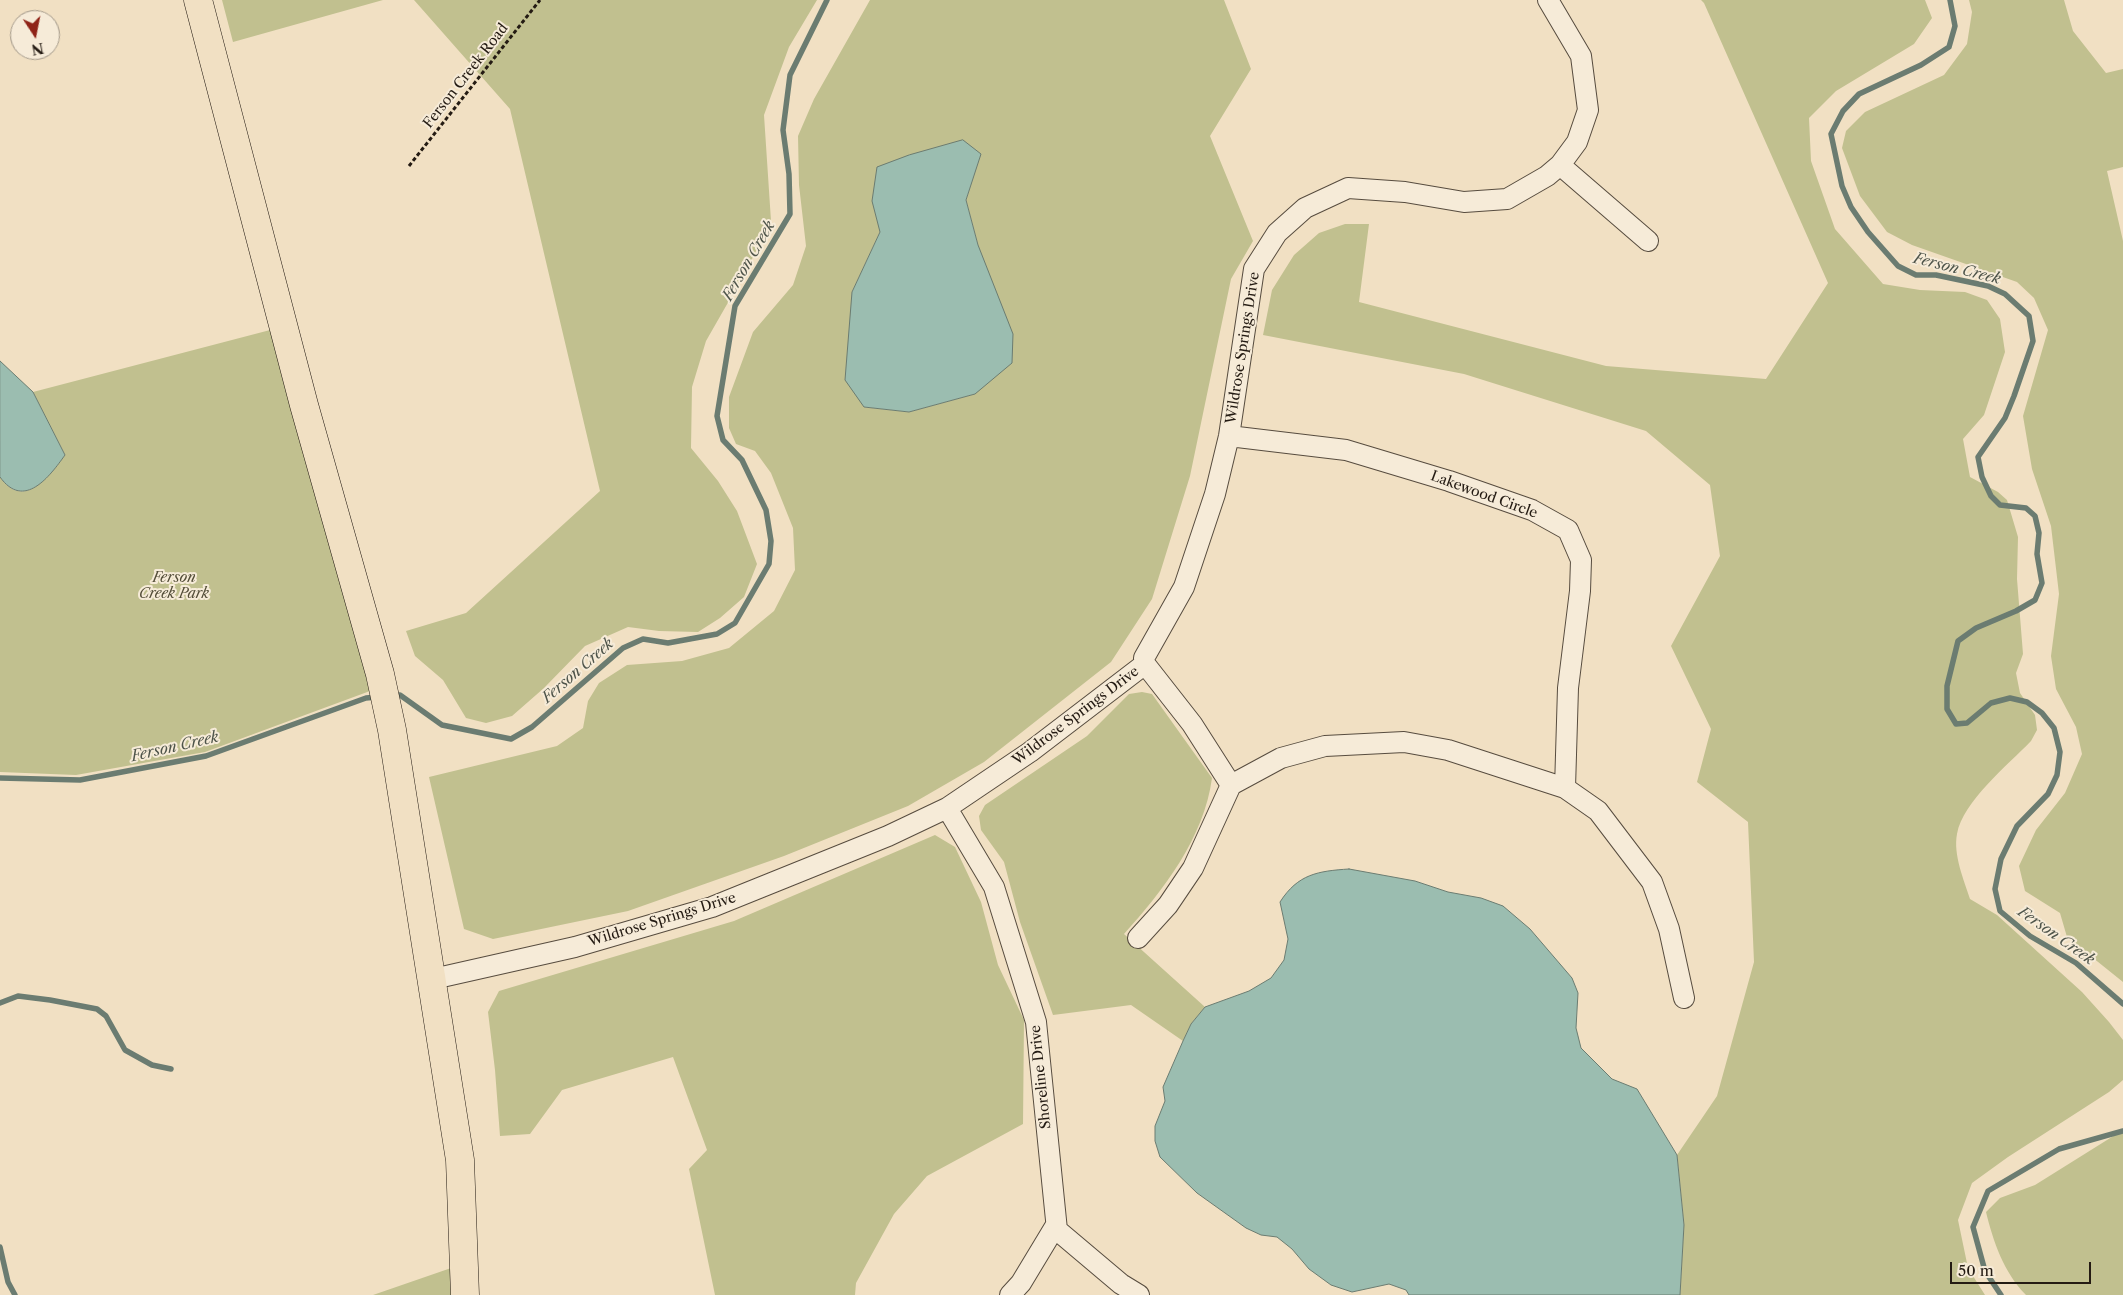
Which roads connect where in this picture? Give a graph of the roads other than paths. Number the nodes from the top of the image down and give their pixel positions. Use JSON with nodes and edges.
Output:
{"nodes":[{"id":1,"x":198,"y":0,"type":"edge"},
{"id":2,"x":1548,"y":0,"type":"edge"},
{"id":3,"x":1560,"y":165,"type":"junction"},
{"id":4,"x":1648,"y":241,"type":"dead end"},
{"id":5,"x":1229,"y":436,"type":"junction"},
{"id":6,"x":1145,"y":664,"type":"junction"},
{"id":7,"x":1231,"y":786,"type":"junction"},
{"id":8,"x":1566,"y":788,"type":"junction"},
{"id":9,"x":947,"y":808,"type":"junction"},
{"id":10,"x":1138,"y":938,"type":"dead end"},
{"id":11,"x":433,"y":979,"type":"junction"},
{"id":12,"x":1684,"y":998,"type":"dead end"},
{"id":13,"x":1056,"y":1225,"type":"junction"},
{"id":14,"x":465,"y":1295,"type":"edge"},
{"id":15,"x":1010,"y":1295,"type":"edge"},
{"id":16,"x":1139,"y":1295,"type":"edge"}],
"edges":[{"from":1,"to":11,"type":"main road"},
{"from":2,"to":3,"type":"street","name":"Wildrose Springs Drive"},
{"from":3,"to":4,"type":"street"},
{"from":3,"to":5,"type":"street","name":"Wildrose Springs Drive"},
{"from":5,"to":6,"type":"street","name":"Wildrose Springs Drive"},
{"from":5,"to":8,"type":"street","name":"Lakewood Circle"},
{"from":6,"to":7,"type":"street"},
{"from":6,"to":9,"type":"street","name":"Wildrose Springs Drive"},
{"from":7,"to":8,"type":"street"},
{"from":7,"to":10,"type":"street"},
{"from":8,"to":12,"type":"street"},
{"from":9,"to":11,"type":"street","name":"Wildrose Springs Drive"},
{"from":9,"to":13,"type":"street","name":"Shoreline Drive"},
{"from":11,"to":14,"type":"main road"},
{"from":13,"to":15,"type":"street"},
{"from":13,"to":16,"type":"street"}]}
